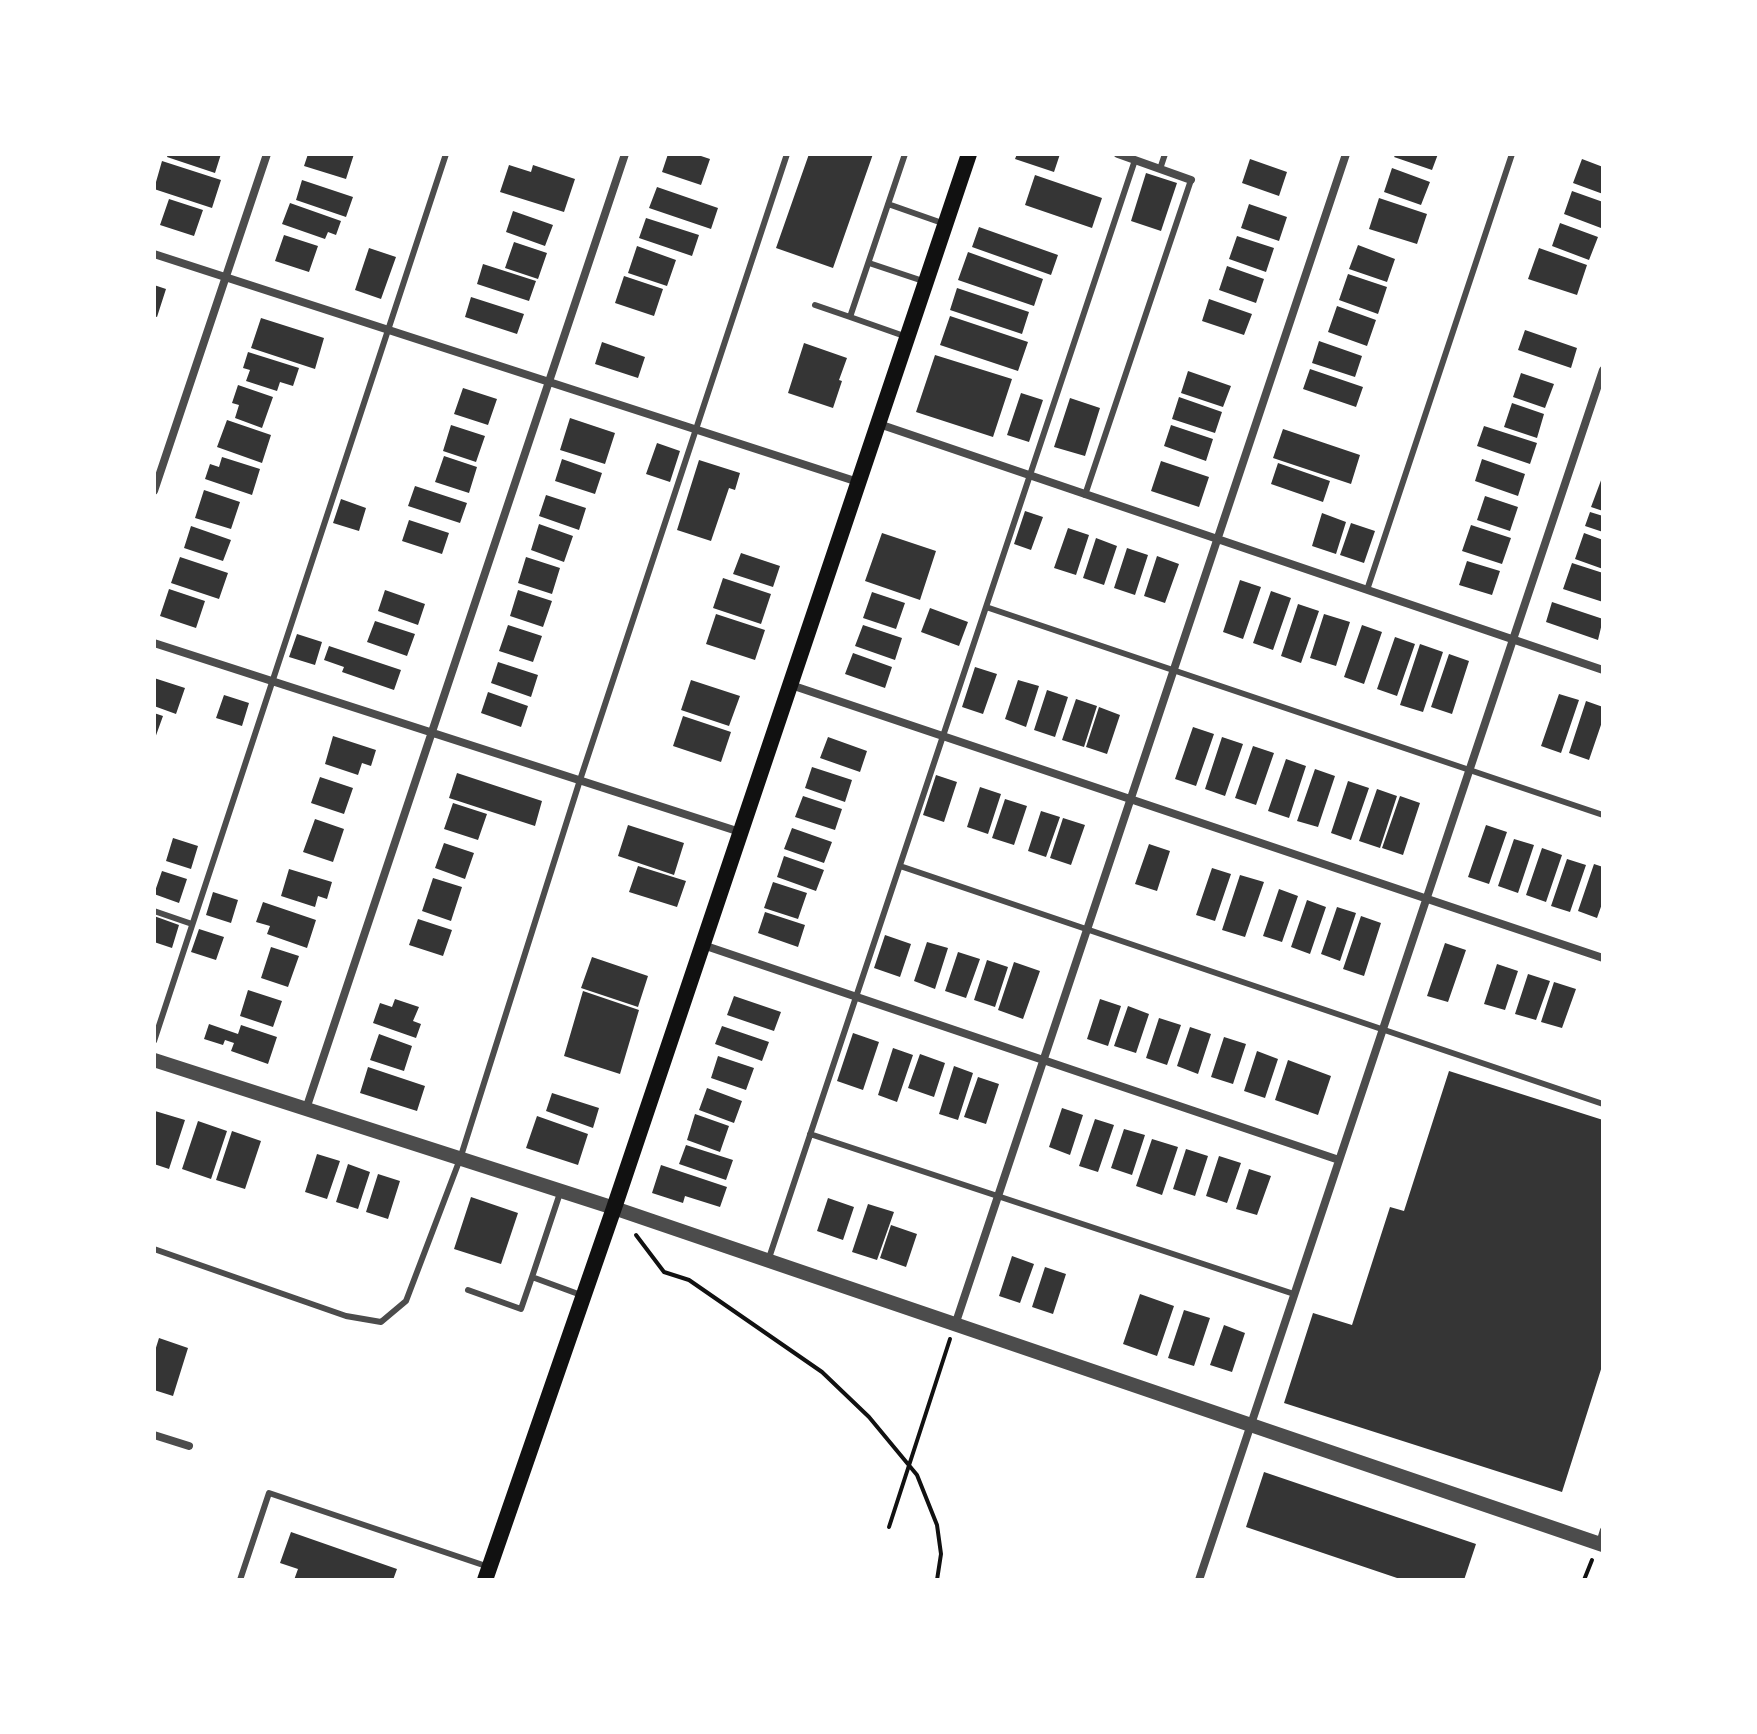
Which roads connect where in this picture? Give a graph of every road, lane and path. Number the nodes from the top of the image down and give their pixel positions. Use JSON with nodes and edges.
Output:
{"nodes":[{"id":1,"x":267,"y":154,"type":"edge"},
{"id":2,"x":446,"y":154,"type":"edge"},
{"id":3,"x":625,"y":154,"type":"edge"},
{"id":4,"x":787,"y":154,"type":"edge"},
{"id":5,"x":905,"y":154,"type":"edge"},
{"id":6,"x":969,"y":154,"type":"edge"},
{"id":7,"x":1118,"y":154,"type":"edge"},
{"id":8,"x":1165,"y":154,"type":"edge"},
{"id":9,"x":1346,"y":154,"type":"edge"},
{"id":10,"x":1512,"y":154,"type":"edge"},
{"id":11,"x":1135,"y":160,"type":"junction"},
{"id":12,"x":1160,"y":169,"type":"junction"},
{"id":13,"x":1191,"y":180,"type":"joint"},
{"id":14,"x":888,"y":204,"type":"junction"},
{"id":15,"x":946,"y":224,"type":"junction"},
{"id":16,"x":154,"y":254,"type":"edge"},
{"id":17,"x":869,"y":263,"type":"junction"},
{"id":18,"x":226,"y":278,"type":"junction"},
{"id":19,"x":926,"y":282,"type":"junction"},
{"id":20,"x":815,"y":305,"type":"dead end"},
{"id":21,"x":850,"y":317,"type":"junction"},
{"id":22,"x":388,"y":331,"type":"junction"},
{"id":23,"x":908,"y":337,"type":"junction"},
{"id":24,"x":1603,"y":370,"type":"edge"},
{"id":25,"x":549,"y":383,"type":"junction"},
{"id":26,"x":879,"y":424,"type":"junction"},
{"id":27,"x":695,"y":429,"type":"junction"},
{"id":28,"x":1030,"y":477,"type":"junction"},
{"id":29,"x":859,"y":482,"type":"junction"},
{"id":30,"x":154,"y":491,"type":"edge"},
{"id":31,"x":1085,"y":495,"type":"junction"},
{"id":32,"x":1217,"y":540,"type":"junction"},
{"id":33,"x":1367,"y":590,"type":"junction"},
{"id":34,"x":986,"y":607,"type":"junction"},
{"id":35,"x":1513,"y":640,"type":"junction"},
{"id":36,"x":154,"y":643,"type":"edge"},
{"id":37,"x":1173,"y":670,"type":"junction"},
{"id":38,"x":1603,"y":670,"type":"edge"},
{"id":39,"x":271,"y":680,"type":"junction"},
{"id":40,"x":791,"y":685,"type":"junction"},
{"id":41,"x":432,"y":732,"type":"junction"},
{"id":42,"x":943,"y":736,"type":"junction"},
{"id":43,"x":1469,"y":770,"type":"junction"},
{"id":44,"x":580,"y":780,"type":"junction"},
{"id":45,"x":1131,"y":799,"type":"junction"},
{"id":46,"x":1603,"y":815,"type":"edge"},
{"id":47,"x":741,"y":832,"type":"junction"},
{"id":48,"x":900,"y":866,"type":"junction"},
{"id":49,"x":1426,"y":899,"type":"junction"},
{"id":50,"x":154,"y":911,"type":"edge"},
{"id":51,"x":192,"y":924,"type":"junction"},
{"id":52,"x":1087,"y":929,"type":"junction"},
{"id":53,"x":703,"y":945,"type":"junction"},
{"id":54,"x":1603,"y":958,"type":"edge"},
{"id":55,"x":856,"y":997,"type":"junction"},
{"id":56,"x":1383,"y":1029,"type":"junction"},
{"id":57,"x":154,"y":1041,"type":"edge"},
{"id":58,"x":154,"y":1060,"type":"edge"},
{"id":59,"x":1043,"y":1060,"type":"junction"},
{"id":60,"x":1603,"y":1104,"type":"edge"},
{"id":61,"x":306,"y":1109,"type":"junction"},
{"id":62,"x":810,"y":1134,"type":"junction"},
{"id":63,"x":460,"y":1159,"type":"junction"},
{"id":64,"x":1339,"y":1160,"type":"junction"},
{"id":65,"x":561,"y":1191,"type":"junction"},
{"id":66,"x":998,"y":1196,"type":"junction"},
{"id":67,"x":614,"y":1208,"type":"junction"},
{"id":68,"x":154,"y":1249,"type":"edge"},
{"id":69,"x":768,"y":1261,"type":"junction"},
{"id":70,"x":532,"y":1277,"type":"junction"},
{"id":71,"x":468,"y":1290,"type":"dead end"},
{"id":72,"x":1294,"y":1294,"type":"junction"},
{"id":73,"x":584,"y":1296,"type":"junction"},
{"id":74,"x":955,"y":1325,"type":"junction"},
{"id":75,"x":1250,"y":1425,"type":"junction"},
{"id":76,"x":154,"y":1435,"type":"edge"},
{"id":77,"x":189,"y":1446,"type":"dead end"},
{"id":78,"x":910,"y":1464,"type":"junction"},
{"id":79,"x":889,"y":1527,"type":"dead end"},
{"id":80,"x":1602,"y":1539,"type":"edge"},
{"id":81,"x":488,"y":1574,"type":"edge"},
{"id":82,"x":240,"y":1580,"type":"edge"},
{"id":83,"x":937,"y":1580,"type":"edge"},
{"id":84,"x":1199,"y":1580,"type":"edge"}],
"edges":[{"from":1,"to":18,"type":"street"},
{"from":2,"to":22,"type":"lane"},
{"from":3,"to":25,"type":"street"},
{"from":4,"to":27,"type":"lane"},
{"from":5,"to":14,"type":"lane"},
{"from":6,"to":15,"type":"main road"},
{"from":7,"to":11,"type":"street"},
{"from":8,"to":12,"type":"lane"},
{"from":9,"to":32,"type":"street"},
{"from":10,"to":33,"type":"lane"},
{"from":11,"to":12,"type":"street"},
{"from":11,"to":28,"type":"lane"},
{"from":12,"to":13,"type":"street"},
{"from":13,"to":31,"type":"lane"},
{"from":14,"to":15,"type":"lane"},
{"from":14,"to":17,"type":"lane"},
{"from":15,"to":19,"type":"main road"},
{"from":16,"to":18,"type":"street"},
{"from":17,"to":19,"type":"lane"},
{"from":17,"to":21,"type":"lane"},
{"from":18,"to":22,"type":"street"},
{"from":18,"to":30,"type":"street"},
{"from":19,"to":23,"type":"main road"},
{"from":20,"to":21,"type":"lane"},
{"from":21,"to":23,"type":"lane"},
{"from":22,"to":25,"type":"street"},
{"from":22,"to":39,"type":"lane"},
{"from":23,"to":26,"type":"main road"},
{"from":24,"to":35,"type":"street"},
{"from":25,"to":27,"type":"street"},
{"from":25,"to":41,"type":"street"},
{"from":26,"to":28,"type":"street"},
{"from":26,"to":29,"type":"main road"},
{"from":27,"to":29,"type":"street"},
{"from":27,"to":44,"type":"lane"},
{"from":28,"to":31,"type":"street"},
{"from":28,"to":34,"type":"lane"},
{"from":29,"to":40,"type":"main road"},
{"from":31,"to":32,"type":"street"},
{"from":32,"to":33,"type":"street"},
{"from":32,"to":37,"type":"street"},
{"from":33,"to":35,"type":"street"},
{"from":34,"to":37,"type":"lane"},
{"from":34,"to":42,"type":"lane"},
{"from":35,"to":38,"type":"street"},
{"from":35,"to":43,"type":"street"},
{"from":36,"to":39,"type":"street"},
{"from":37,"to":43,"type":"lane"},
{"from":37,"to":45,"type":"street"},
{"from":39,"to":41,"type":"street"},
{"from":39,"to":51,"type":"lane"},
{"from":40,"to":42,"type":"street"},
{"from":40,"to":47,"type":"main road"},
{"from":41,"to":44,"type":"street"},
{"from":41,"to":61,"type":"street"},
{"from":42,"to":45,"type":"street"},
{"from":42,"to":48,"type":"lane"},
{"from":43,"to":46,"type":"lane"},
{"from":43,"to":49,"type":"street"},
{"from":44,"to":47,"type":"street"},
{"from":44,"to":63,"type":"lane"},
{"from":45,"to":49,"type":"street"},
{"from":45,"to":52,"type":"street"},
{"from":47,"to":53,"type":"main road"},
{"from":48,"to":52,"type":"lane"},
{"from":48,"to":55,"type":"lane"},
{"from":49,"to":54,"type":"street"},
{"from":49,"to":56,"type":"street"},
{"from":50,"to":51,"type":"lane"},
{"from":51,"to":57,"type":"lane"},
{"from":52,"to":56,"type":"lane"},
{"from":52,"to":59,"type":"street"},
{"from":53,"to":55,"type":"street"},
{"from":53,"to":67,"type":"main road"},
{"from":55,"to":59,"type":"street"},
{"from":55,"to":62,"type":"lane"},
{"from":56,"to":60,"type":"lane"},
{"from":56,"to":64,"type":"street"},
{"from":58,"to":61,"type":"street"},
{"from":59,"to":64,"type":"street"},
{"from":59,"to":66,"type":"street"},
{"from":61,"to":63,"type":"street"},
{"from":62,"to":66,"type":"lane"},
{"from":62,"to":69,"type":"lane"},
{"from":63,"to":65,"type":"street"},
{"from":63,"to":68,"type":"lane"},
{"from":64,"to":72,"type":"street"},
{"from":65,"to":67,"type":"street"},
{"from":65,"to":70,"type":"lane"},
{"from":66,"to":72,"type":"lane"},
{"from":66,"to":74,"type":"street"},
{"from":67,"to":69,"type":"street"},
{"from":67,"to":73,"type":"main road"},
{"from":67,"to":78,"type":"path"},
{"from":69,"to":74,"type":"street"},
{"from":70,"to":71,"type":"lane"},
{"from":70,"to":73,"type":"lane"},
{"from":72,"to":75,"type":"street"},
{"from":73,"to":81,"type":"main road"},
{"from":74,"to":75,"type":"street"},
{"from":74,"to":78,"type":"path"},
{"from":75,"to":80,"type":"street"},
{"from":75,"to":84,"type":"street"},
{"from":76,"to":77,"type":"street"},
{"from":78,"to":79,"type":"path"},
{"from":78,"to":83,"type":"path"},
{"from":81,"to":82,"type":"lane"}]}
